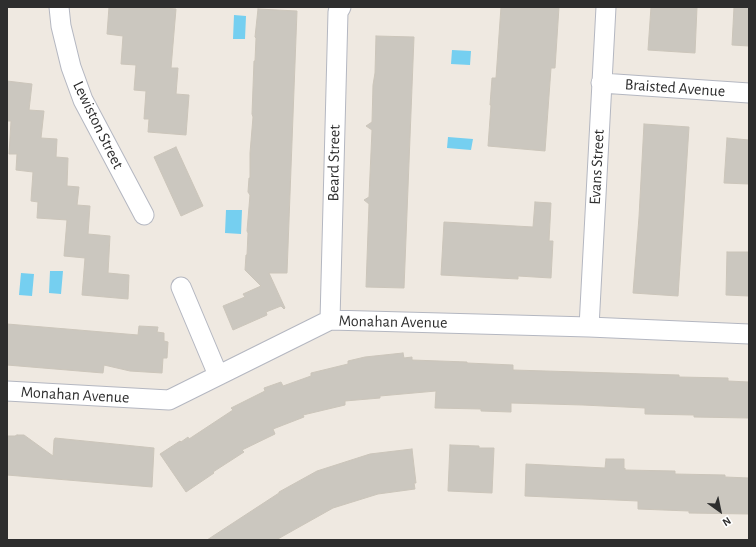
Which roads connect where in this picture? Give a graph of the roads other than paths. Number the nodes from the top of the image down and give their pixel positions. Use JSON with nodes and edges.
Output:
{"nodes":[{"id":1,"x":59,"y":7,"type":"edge"},
{"id":2,"x":341,"y":7,"type":"edge"},
{"id":3,"x":606,"y":7,"type":"edge"},
{"id":4,"x":601,"y":83,"type":"junction"},
{"id":5,"x":749,"y":93,"type":"edge"},
{"id":6,"x":144,"y":215,"type":"dead end"},
{"id":7,"x":181,"y":287,"type":"dead end"},
{"id":8,"x":330,"y":320,"type":"junction"},
{"id":9,"x":588,"y":327,"type":"junction"},
{"id":10,"x":749,"y":334,"type":"edge"},
{"id":11,"x":218,"y":375,"type":"junction"},
{"id":12,"x":7,"y":391,"type":"edge"}],
"edges":[{"from":1,"to":6,"type":"street","name":"Lewiston Street"},
{"from":2,"to":8,"type":"street","name":"Beard Street"},
{"from":3,"to":4,"type":"street","name":"Evans Street"},
{"from":4,"to":5,"type":"street","name":"Braisted Avenue"},
{"from":4,"to":9,"type":"street","name":"Evans Street"},
{"from":7,"to":11,"type":"street"},
{"from":8,"to":9,"type":"street","name":"Monahan Avenue"},
{"from":8,"to":11,"type":"street","name":"Monahan Avenue"},
{"from":9,"to":10,"type":"street","name":"Monahan Avenue"},
{"from":11,"to":12,"type":"street","name":"Monahan Avenue"}]}
